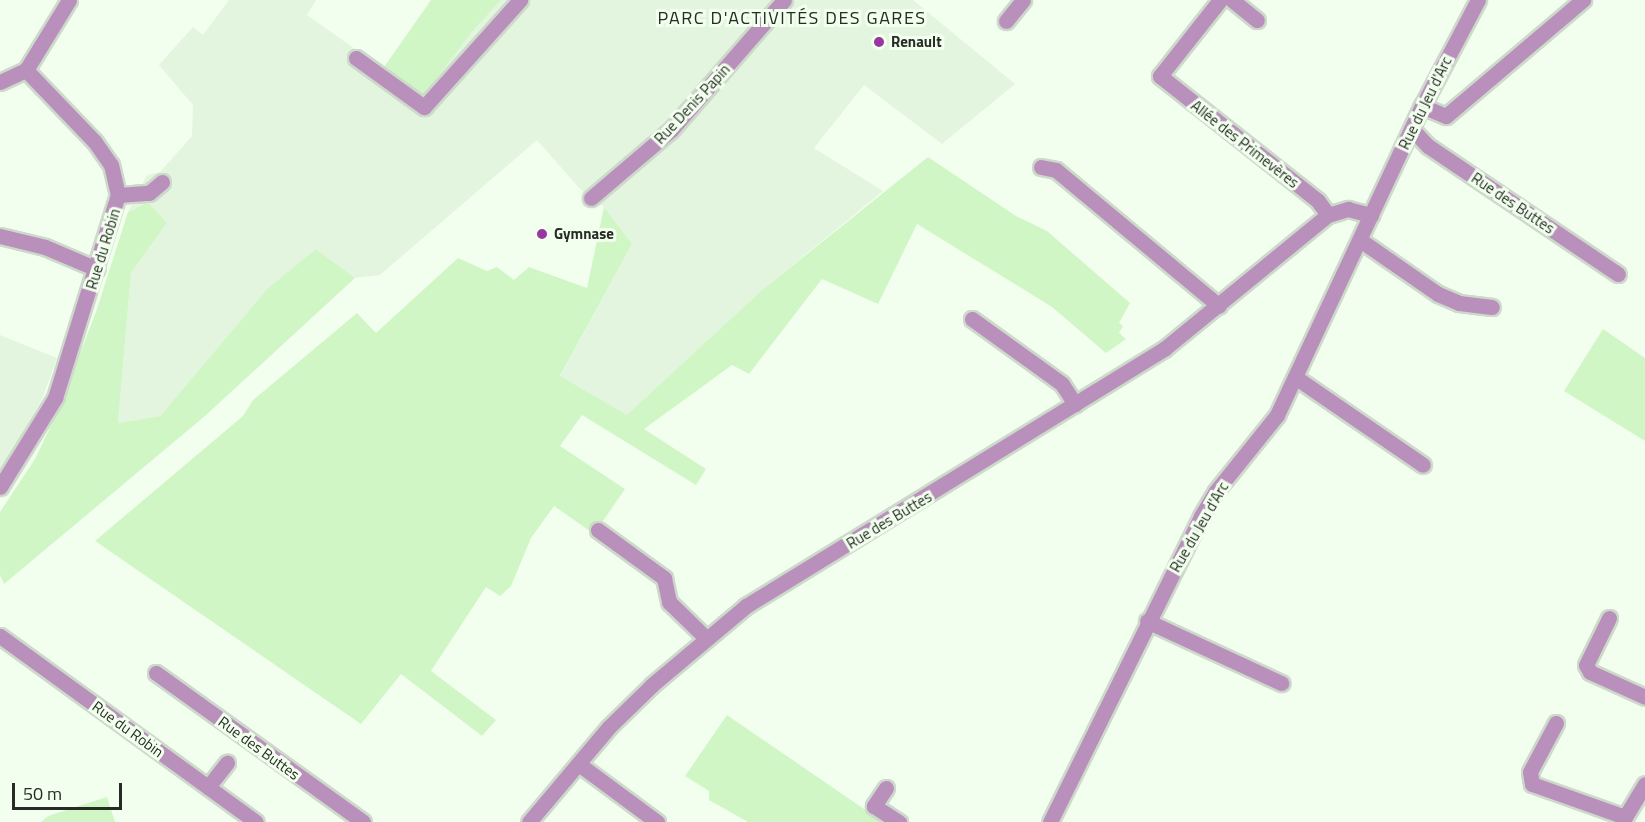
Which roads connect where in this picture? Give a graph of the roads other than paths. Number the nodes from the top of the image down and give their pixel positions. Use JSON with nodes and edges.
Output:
{"nodes":[{"id":1,"x":69,"y":0,"type":"edge"},
{"id":2,"x":520,"y":0,"type":"edge"},
{"id":3,"x":784,"y":0,"type":"edge"},
{"id":4,"x":1023,"y":0,"type":"edge"},
{"id":5,"x":1220,"y":0,"type":"edge"},
{"id":6,"x":1232,"y":0,"type":"edge"},
{"id":7,"x":1478,"y":0,"type":"edge"},
{"id":8,"x":1583,"y":0,"type":"edge"},
{"id":9,"x":1257,"y":20,"type":"dead end"},
{"id":10,"x":1006,"y":21,"type":"dead end"},
{"id":11,"x":356,"y":58,"type":"dead end"},
{"id":12,"x":27,"y":70,"type":"junction"},
{"id":13,"x":0,"y":82,"type":"edge"},
{"id":14,"x":1422,"y":106,"type":"junction"},
{"id":15,"x":1412,"y":129,"type":"junction"},
{"id":16,"x":1041,"y":167,"type":"dead end"},
{"id":17,"x":162,"y":182,"type":"dead end"},
{"id":18,"x":118,"y":195,"type":"junction"},
{"id":19,"x":591,"y":198,"type":"dead end"},
{"id":20,"x":1328,"y":215,"type":"junction"},
{"id":21,"x":1371,"y":215,"type":"junction"},
{"id":22,"x":0,"y":236,"type":"edge"},
{"id":23,"x":1360,"y":240,"type":"junction"},
{"id":24,"x":97,"y":269,"type":"junction"},
{"id":25,"x":1618,"y":274,"type":"dead end"},
{"id":26,"x":1218,"y":306,"type":"junction"},
{"id":27,"x":1492,"y":307,"type":"dead end"},
{"id":28,"x":972,"y":319,"type":"dead end"},
{"id":29,"x":1295,"y":377,"type":"junction"},
{"id":30,"x":1075,"y":404,"type":"junction"},
{"id":31,"x":1423,"y":465,"type":"dead end"},
{"id":32,"x":0,"y":487,"type":"edge"},
{"id":33,"x":598,"y":530,"type":"dead end"},
{"id":34,"x":1609,"y":618,"type":"dead end"},
{"id":35,"x":1147,"y":621,"type":"junction"},
{"id":36,"x":0,"y":636,"type":"edge"},
{"id":37,"x":706,"y":638,"type":"junction"},
{"id":38,"x":156,"y":673,"type":"dead end"},
{"id":39,"x":1281,"y":682,"type":"dead end"},
{"id":40,"x":1645,"y":697,"type":"edge"},
{"id":41,"x":1556,"y":723,"type":"dead end"},
{"id":42,"x":226,"y":763,"type":"dead end"},
{"id":43,"x":580,"y":765,"type":"junction"},
{"id":44,"x":1645,"y":784,"type":"edge"},
{"id":45,"x":208,"y":787,"type":"junction"},
{"id":46,"x":886,"y":788,"type":"dead end"},
{"id":47,"x":1623,"y":820,"type":"edge"},
{"id":48,"x":256,"y":822,"type":"edge"},
{"id":49,"x":363,"y":822,"type":"edge"},
{"id":50,"x":529,"y":822,"type":"edge"},
{"id":51,"x":657,"y":822,"type":"edge"},
{"id":52,"x":899,"y":822,"type":"edge"},
{"id":53,"x":1050,"y":822,"type":"edge"}],
"edges":[{"from":1,"to":12,"type":"street"},
{"from":2,"to":11,"type":"street"},
{"from":3,"to":19,"type":"street","name":"Rue Denis Papin"},
{"from":4,"to":10,"type":"street"},
{"from":5,"to":20,"type":"street","name":"Allée des Primevères"},
{"from":6,"to":9,"type":"street"},
{"from":7,"to":14,"type":"street","name":"Rue du Jeu d'Arc"},
{"from":8,"to":14,"type":"street"},
{"from":12,"to":13,"type":"street"},
{"from":12,"to":18,"type":"street","name":"Rue du Robin"},
{"from":14,"to":15,"type":"street","name":"Rue du Jeu d'Arc"},
{"from":15,"to":21,"type":"street","name":"Rue du Jeu d'Arc"},
{"from":15,"to":25,"type":"street","name":"Rue des Buttes"},
{"from":16,"to":26,"type":"street"},
{"from":17,"to":18,"type":"street"},
{"from":18,"to":24,"type":"street","name":"Rue du Robin"},
{"from":20,"to":21,"type":"street"},
{"from":20,"to":26,"type":"street","name":"Rue des Buttes"},
{"from":21,"to":23,"type":"street","name":"Rue du Jeu d'Arc"},
{"from":22,"to":24,"type":"street"},
{"from":23,"to":27,"type":"street"},
{"from":23,"to":29,"type":"street","name":"Rue du Jeu d'Arc"},
{"from":24,"to":32,"type":"street","name":"Rue du Robin"},
{"from":26,"to":30,"type":"street","name":"Rue des Buttes"},
{"from":28,"to":30,"type":"street"},
{"from":29,"to":31,"type":"street"},
{"from":29,"to":35,"type":"street","name":"Rue du Jeu d'Arc"},
{"from":30,"to":37,"type":"street","name":"Rue des Buttes"},
{"from":33,"to":37,"type":"street"},
{"from":34,"to":40,"type":"street"},
{"from":35,"to":39,"type":"street"},
{"from":35,"to":53,"type":"street","name":"Rue du Jeu d'Arc"},
{"from":36,"to":45,"type":"street","name":"Rue du Robin"},
{"from":37,"to":43,"type":"street","name":"Rue des Buttes"},
{"from":38,"to":49,"type":"street","name":"Rue des Buttes"},
{"from":41,"to":47,"type":"street"},
{"from":42,"to":45,"type":"street"},
{"from":43,"to":50,"type":"street","name":"Rue des Buttes"},
{"from":43,"to":51,"type":"street"},
{"from":44,"to":47,"type":"street"},
{"from":45,"to":48,"type":"street","name":"Rue du Robin"},
{"from":46,"to":52,"type":"street"}]}
